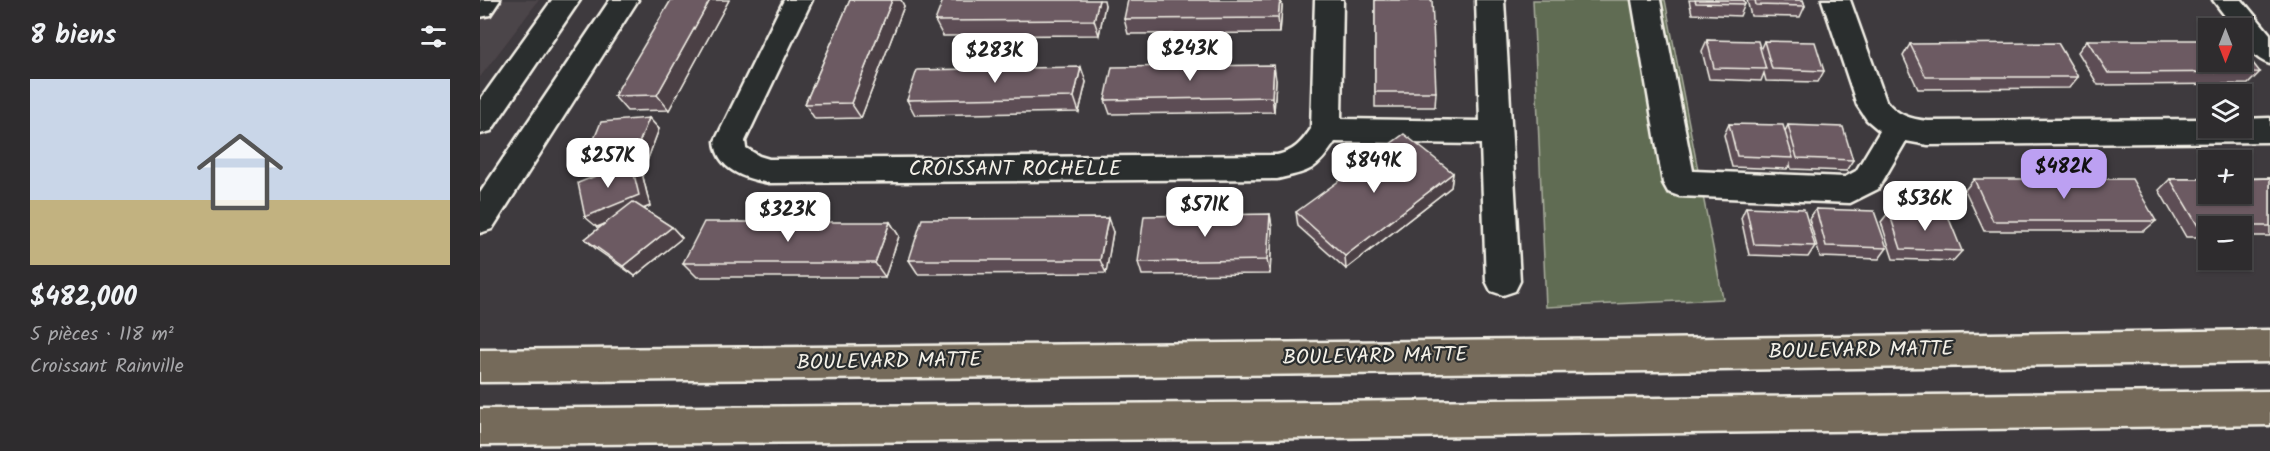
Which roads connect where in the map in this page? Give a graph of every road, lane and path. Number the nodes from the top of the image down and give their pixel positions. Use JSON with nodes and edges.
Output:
{"nodes":[{"id":1,"x":486,"y":0,"type":"edge"},
{"id":2,"x":566,"y":0,"type":"edge"},
{"id":3,"x":624,"y":0,"type":"edge"},
{"id":4,"x":798,"y":0,"type":"edge"},
{"id":5,"x":1329,"y":0,"type":"edge"},
{"id":6,"x":1490,"y":0,"type":"edge"},
{"id":7,"x":1646,"y":0,"type":"edge"},
{"id":8,"x":1836,"y":0,"type":"edge"},
{"id":9,"x":2227,"y":0,"type":"edge"},
{"id":10,"x":480,"y":8,"type":"edge"},
{"id":11,"x":2270,"y":54,"type":"edge"},
{"id":12,"x":480,"y":123,"type":"edge"},
{"id":13,"x":1898,"y":127,"type":"junction"},
{"id":14,"x":1326,"y":130,"type":"junction"},
{"id":15,"x":2270,"y":130,"type":"edge"},
{"id":16,"x":1496,"y":133,"type":"junction"},
{"id":17,"x":480,"y":220,"type":"edge"},
{"id":18,"x":1503,"y":281,"type":"dead end"},
{"id":19,"x":2270,"y":346,"type":"edge"},
{"id":20,"x":480,"y":366,"type":"edge"},
{"id":21,"x":2270,"y":408,"type":"edge"},
{"id":22,"x":480,"y":427,"type":"edge"}],
"edges":[{"from":1,"to":10,"type":"street"},
{"from":2,"to":12,"type":"street"},
{"from":3,"to":17,"type":"street"},
{"from":4,"to":14,"type":"street","name":"CROISSANT ROCHELLE"},
{"from":5,"to":14,"type":"street"},
{"from":6,"to":16,"type":"street"},
{"from":7,"to":13,"type":"street"},
{"from":8,"to":13,"type":"street"},
{"from":9,"to":11,"type":"street"},
{"from":13,"to":15,"type":"street"},
{"from":14,"to":16,"type":"street"},
{"from":16,"to":18,"type":"street"},
{"from":19,"to":20,"type":"main road","name":"BOULEVARD MATTE"},
{"from":21,"to":22,"type":"main road"}]}
